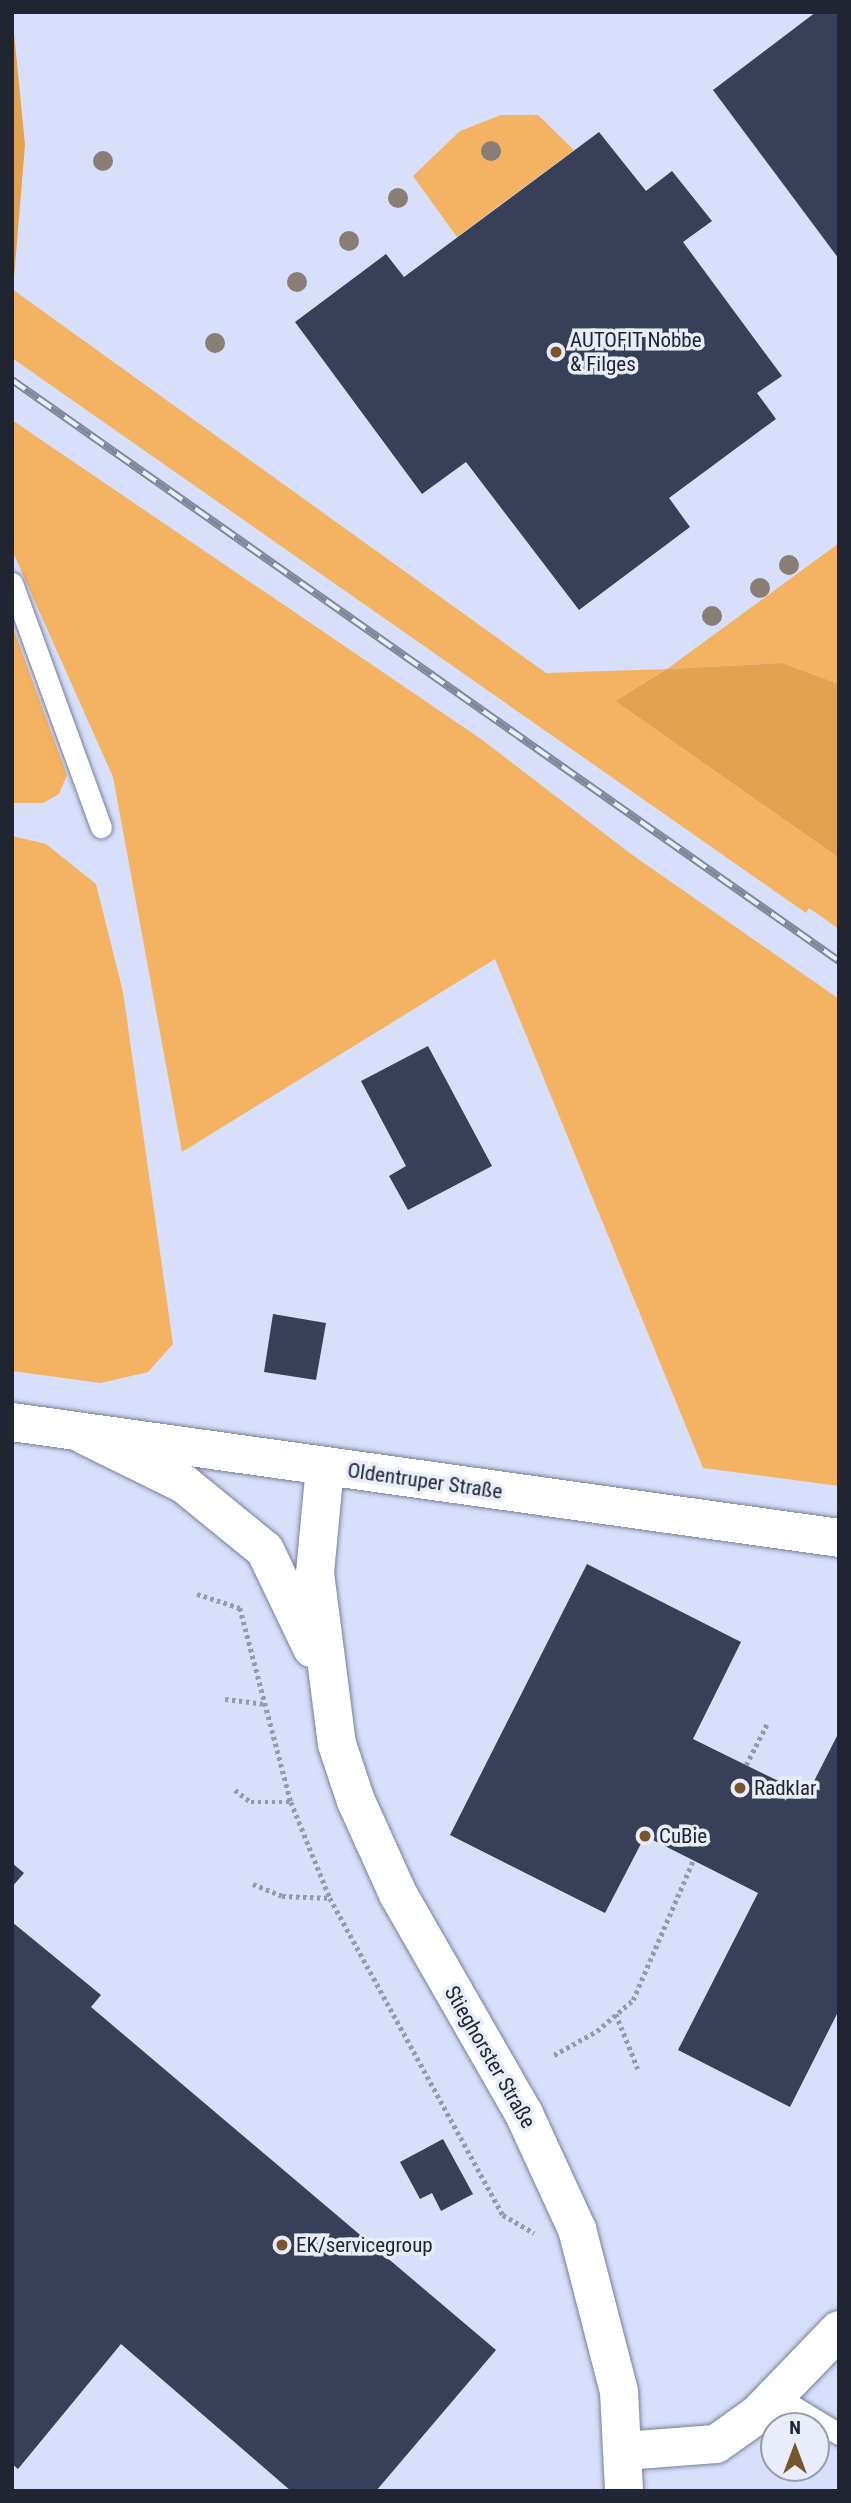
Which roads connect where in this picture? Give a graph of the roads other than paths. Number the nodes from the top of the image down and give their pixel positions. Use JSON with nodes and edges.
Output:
{"nodes":[{"id":1,"x":12,"y":583,"type":"edge"},
{"id":2,"x":101,"y":827,"type":"dead end"},
{"id":3,"x":12,"y":1422,"type":"edge"},
{"id":4,"x":79,"y":1433,"type":"junction"},
{"id":5,"x":326,"y":1467,"type":"junction"},
{"id":6,"x":839,"y":1538,"type":"edge"},
{"id":7,"x":325,"y":1674,"type":"junction"},
{"id":8,"x":839,"y":2330,"type":"edge"},
{"id":9,"x":780,"y":2393,"type":"junction"},
{"id":10,"x":839,"y":2434,"type":"edge"},
{"id":11,"x":624,"y":2451,"type":"junction"},
{"id":12,"x":624,"y":2491,"type":"edge"}],
"edges":[{"from":1,"to":2,"type":"lane"},
{"from":3,"to":4,"type":"street","name":"Oldentruper Straße"},
{"from":4,"to":5,"type":"street","name":"Oldentruper Straße"},
{"from":4,"to":7,"type":"street","name":"Stieghorster Straße"},
{"from":5,"to":6,"type":"street","name":"Oldentruper Straße"},
{"from":5,"to":7,"type":"street","name":"Stieghorster Straße"},
{"from":7,"to":11,"type":"street","name":"Stieghorster Straße"},
{"from":8,"to":9,"type":"street"},
{"from":9,"to":10,"type":"lane"},
{"from":9,"to":11,"type":"street"},
{"from":11,"to":12,"type":"street","name":"Stieghorster Straße"}]}
